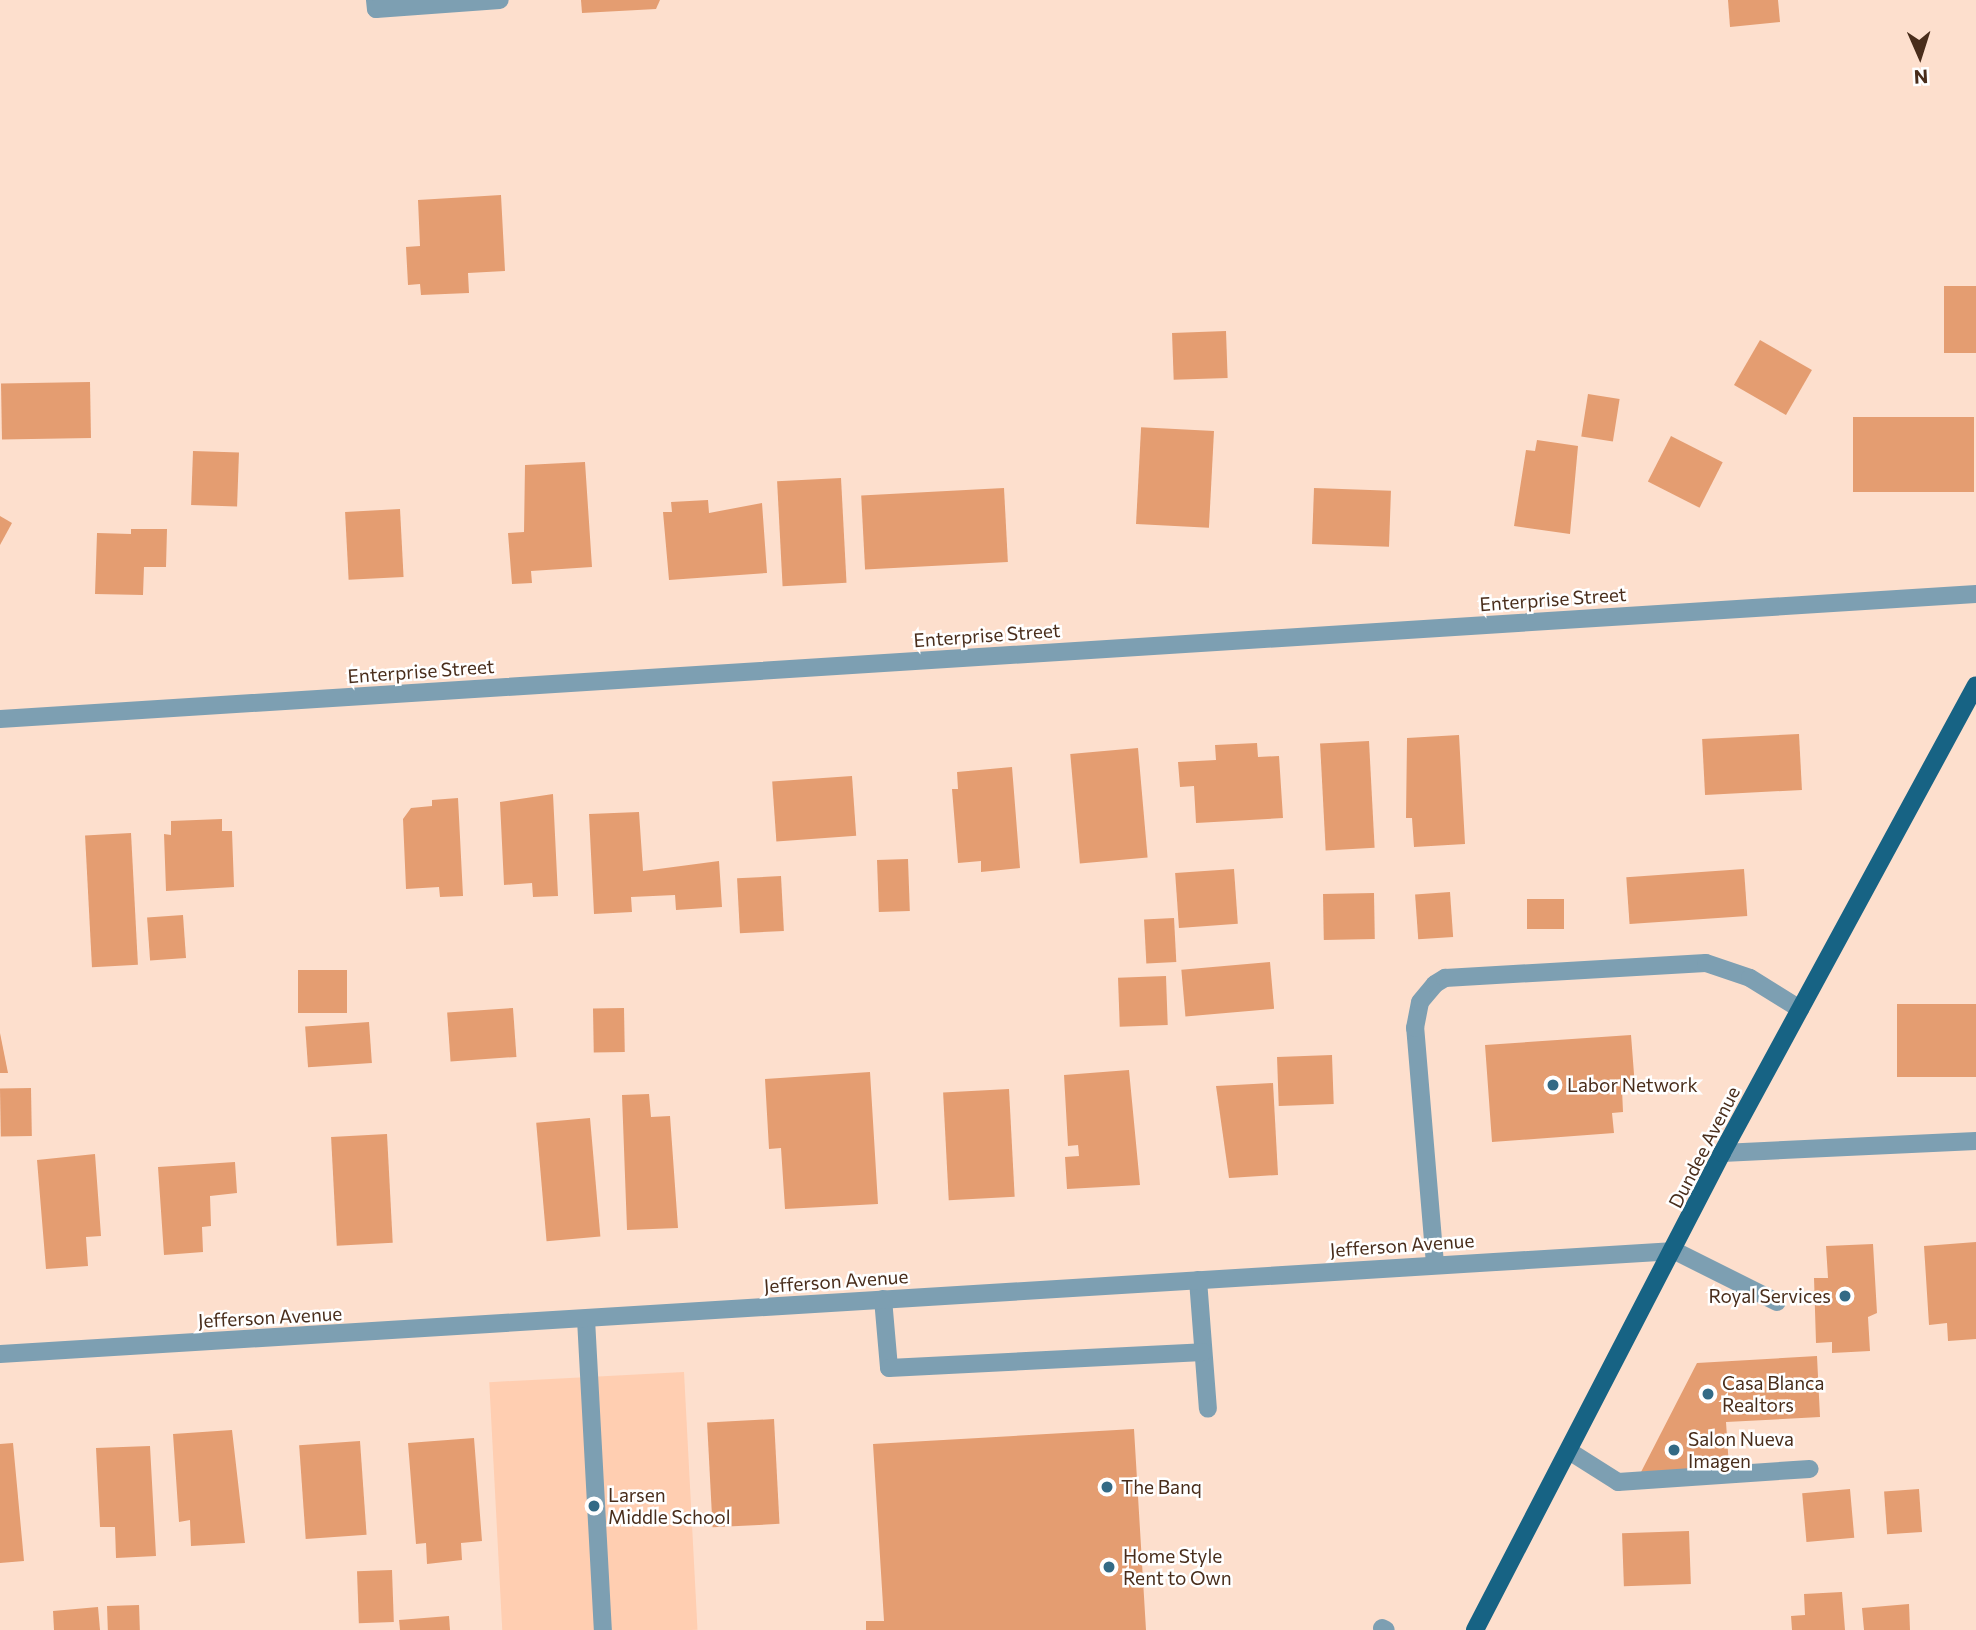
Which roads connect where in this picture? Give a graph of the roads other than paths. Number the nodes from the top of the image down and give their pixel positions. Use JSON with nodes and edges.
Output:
{"nodes":[{"id":1,"x":375,"y":0,"type":"edge"},
{"id":2,"x":500,"y":0,"type":"edge"},
{"id":3,"x":1976,"y":594,"type":"edge"},
{"id":4,"x":1976,"y":685,"type":"edge"},
{"id":5,"x":0,"y":719,"type":"edge"},
{"id":6,"x":1800,"y":1009,"type":"junction"},
{"id":7,"x":1976,"y":1140,"type":"edge"},
{"id":8,"x":1722,"y":1153,"type":"junction"},
{"id":9,"x":1675,"y":1251,"type":"junction"},
{"id":10,"x":1435,"y":1264,"type":"junction"},
{"id":11,"x":1198,"y":1280,"type":"junction"},
{"id":12,"x":883,"y":1299,"type":"junction"},
{"id":13,"x":1777,"y":1302,"type":"dead end"},
{"id":14,"x":586,"y":1319,"type":"junction"},
{"id":15,"x":1203,"y":1352,"type":"junction"},
{"id":16,"x":0,"y":1354,"type":"edge"},
{"id":17,"x":1208,"y":1409,"type":"dead end"},
{"id":18,"x":1569,"y":1451,"type":"junction"},
{"id":19,"x":1810,"y":1469,"type":"dead end"},
{"id":20,"x":603,"y":1630,"type":"edge"},
{"id":21,"x":1475,"y":1630,"type":"edge"}],
"edges":[{"from":1,"to":2,"type":"street"},
{"from":3,"to":5,"type":"street","name":"Enterprise Street"},
{"from":4,"to":6,"type":"main road","name":"Dundee Avenue"},
{"from":6,"to":8,"type":"main road","name":"Dundee Avenue"},
{"from":6,"to":10,"type":"street"},
{"from":7,"to":8,"type":"street"},
{"from":8,"to":9,"type":"main road","name":"Dundee Avenue"},
{"from":9,"to":10,"type":"street","name":"Jefferson Avenue"},
{"from":9,"to":13,"type":"street"},
{"from":9,"to":18,"type":"main road","name":"Dundee Avenue"},
{"from":10,"to":11,"type":"street","name":"Jefferson Avenue"},
{"from":11,"to":12,"type":"street","name":"Jefferson Avenue"},
{"from":11,"to":15,"type":"street"},
{"from":12,"to":14,"type":"street","name":"Jefferson Avenue"},
{"from":12,"to":15,"type":"street"},
{"from":14,"to":16,"type":"street","name":"Jefferson Avenue"},
{"from":14,"to":20,"type":"street"},
{"from":15,"to":17,"type":"street"},
{"from":18,"to":19,"type":"street"},
{"from":18,"to":21,"type":"main road","name":"Dundee Avenue"}]}
